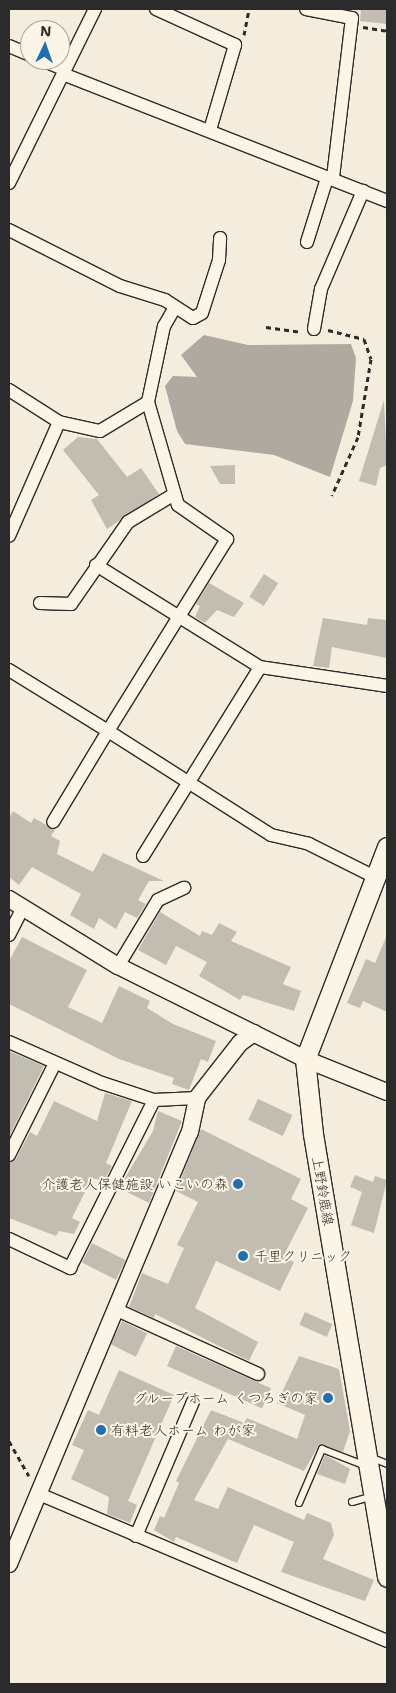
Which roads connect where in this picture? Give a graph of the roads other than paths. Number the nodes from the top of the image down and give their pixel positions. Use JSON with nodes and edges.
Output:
{"nodes":[{"id":1,"x":95,"y":9,"type":"edge"},
{"id":2,"x":156,"y":9,"type":"edge"},
{"id":3,"x":306,"y":9,"type":"edge"},
{"id":4,"x":60,"y":70,"type":"edge"},
{"id":5,"x":64,"y":72,"type":"junction"},
{"id":6,"x":210,"y":130,"type":"junction"},
{"id":7,"x":330,"y":178,"type":"junction"},
{"id":8,"x":9,"y":183,"type":"edge"},
{"id":9,"x":363,"y":191,"type":"junction"},
{"id":10,"x":387,"y":200,"type":"edge"},
{"id":11,"x":9,"y":230,"type":"edge"},
{"id":12,"x":220,"y":238,"type":"dead end"},
{"id":13,"x":307,"y":242,"type":"dead end"},
{"id":14,"x":174,"y":309,"type":"junction"},
{"id":15,"x":314,"y":329,"type":"road end"},
{"id":16,"x":9,"y":390,"type":"edge"},
{"id":17,"x":148,"y":402,"type":"junction"},
{"id":18,"x":59,"y":422,"type":"junction"},
{"id":19,"x":172,"y":496,"type":"junction"},
{"id":20,"x":9,"y":536,"type":"edge"},
{"id":21,"x":96,"y":565,"type":"junction"},
{"id":22,"x":40,"y":603,"type":"dead end"},
{"id":23,"x":179,"y":616,"type":"junction"},
{"id":24,"x":260,"y":667,"type":"junction"},
{"id":25,"x":9,"y":670,"type":"edge"},
{"id":26,"x":387,"y":686,"type":"edge"},
{"id":27,"x":108,"y":732,"type":"junction"},
{"id":28,"x":189,"y":783,"type":"junction"},
{"id":29,"x":53,"y":822,"type":"dead end"},
{"id":30,"x":387,"y":847,"type":"edge"},
{"id":31,"x":142,"y":856,"type":"dead end"},
{"id":32,"x":376,"y":877,"type":"junction"},
{"id":33,"x":184,"y":888,"type":"dead end"},
{"id":34,"x":9,"y":899,"type":"edge"},
{"id":35,"x":23,"y":908,"type":"junction"},
{"id":36,"x":9,"y":934,"type":"edge"},
{"id":37,"x":118,"y":966,"type":"junction"},
{"id":38,"x":254,"y":1033,"type":"junction"},
{"id":39,"x":9,"y":1042,"type":"edge"},
{"id":40,"x":305,"y":1059,"type":"junction"},
{"id":41,"x":56,"y":1064,"type":"junction"},
{"id":42,"x":387,"y":1092,"type":"edge"},
{"id":43,"x":197,"y":1098,"type":"junction"},
{"id":44,"x":154,"y":1100,"type":"junction"},
{"id":45,"x":9,"y":1155,"type":"edge"},
{"id":46,"x":9,"y":1239,"type":"edge"},
{"id":47,"x":117,"y":1310,"type":"junction"},
{"id":48,"x":258,"y":1374,"type":"dead end"},
{"id":49,"x":193,"y":1402,"type":"dead end"},
{"id":50,"x":374,"y":1462,"type":"edge"},
{"id":51,"x":39,"y":1494,"type":"junction"},
{"id":52,"x":374,"y":1496,"type":"junction"},
{"id":53,"x":352,"y":1502,"type":"dead end"},
{"id":54,"x":299,"y":1503,"type":"dead end"},
{"id":55,"x":136,"y":1536,"type":"junction"},
{"id":56,"x":9,"y":1564,"type":"edge"},
{"id":57,"x":387,"y":1577,"type":"edge"},
{"id":58,"x":387,"y":1641,"type":"edge"}],
"edges":[{"from":1,"to":5,"type":"street"},
{"from":2,"to":6,"type":"street"},
{"from":3,"to":7,"type":"street"},
{"from":4,"to":5,"type":"street"},
{"from":5,"to":6,"type":"street"},
{"from":5,"to":8,"type":"street"},
{"from":6,"to":7,"type":"street"},
{"from":7,"to":9,"type":"street"},
{"from":7,"to":13,"type":"street"},
{"from":9,"to":10,"type":"street"},
{"from":9,"to":15,"type":"street"},
{"from":11,"to":14,"type":"street"},
{"from":12,"to":14,"type":"street"},
{"from":14,"to":17,"type":"street"},
{"from":16,"to":18,"type":"street"},
{"from":17,"to":18,"type":"street"},
{"from":17,"to":19,"type":"street"},
{"from":18,"to":20,"type":"street"},
{"from":19,"to":21,"type":"street"},
{"from":19,"to":23,"type":"street"},
{"from":21,"to":22,"type":"street"},
{"from":21,"to":23,"type":"street"},
{"from":23,"to":24,"type":"street"},
{"from":23,"to":27,"type":"street"},
{"from":24,"to":26,"type":"street"},
{"from":24,"to":28,"type":"street"},
{"from":25,"to":27,"type":"street"},
{"from":27,"to":28,"type":"street"},
{"from":27,"to":29,"type":"street"},
{"from":28,"to":31,"type":"street"},
{"from":28,"to":32,"type":"street"},
{"from":30,"to":32,"type":"main road","name":"上野鈴鹿線"},
{"from":32,"to":40,"type":"main road","name":"上野鈴鹿線"},
{"from":33,"to":37,"type":"street"},
{"from":34,"to":35,"type":"street"},
{"from":35,"to":36,"type":"street"},
{"from":35,"to":37,"type":"street"},
{"from":37,"to":38,"type":"street"},
{"from":38,"to":40,"type":"street"},
{"from":38,"to":43,"type":"street"},
{"from":39,"to":41,"type":"street"},
{"from":40,"to":42,"type":"street"},
{"from":40,"to":50,"type":"main road","name":"上野鈴鹿線"},
{"from":41,"to":44,"type":"street"},
{"from":41,"to":45,"type":"street"},
{"from":43,"to":44,"type":"street"},
{"from":43,"to":47,"type":"street"},
{"from":44,"to":46,"type":"street"},
{"from":47,"to":48,"type":"street"},
{"from":47,"to":51,"type":"street"},
{"from":49,"to":55,"type":"street"},
{"from":50,"to":52,"type":"main road","name":"上野鈴鹿線"},
{"from":50,"to":54,"type":"lane"},
{"from":51,"to":55,"type":"street"},
{"from":51,"to":56,"type":"street"},
{"from":52,"to":53,"type":"lane"},
{"from":52,"to":57,"type":"main road","name":"上野鈴鹿線"},
{"from":55,"to":58,"type":"street"}]}
